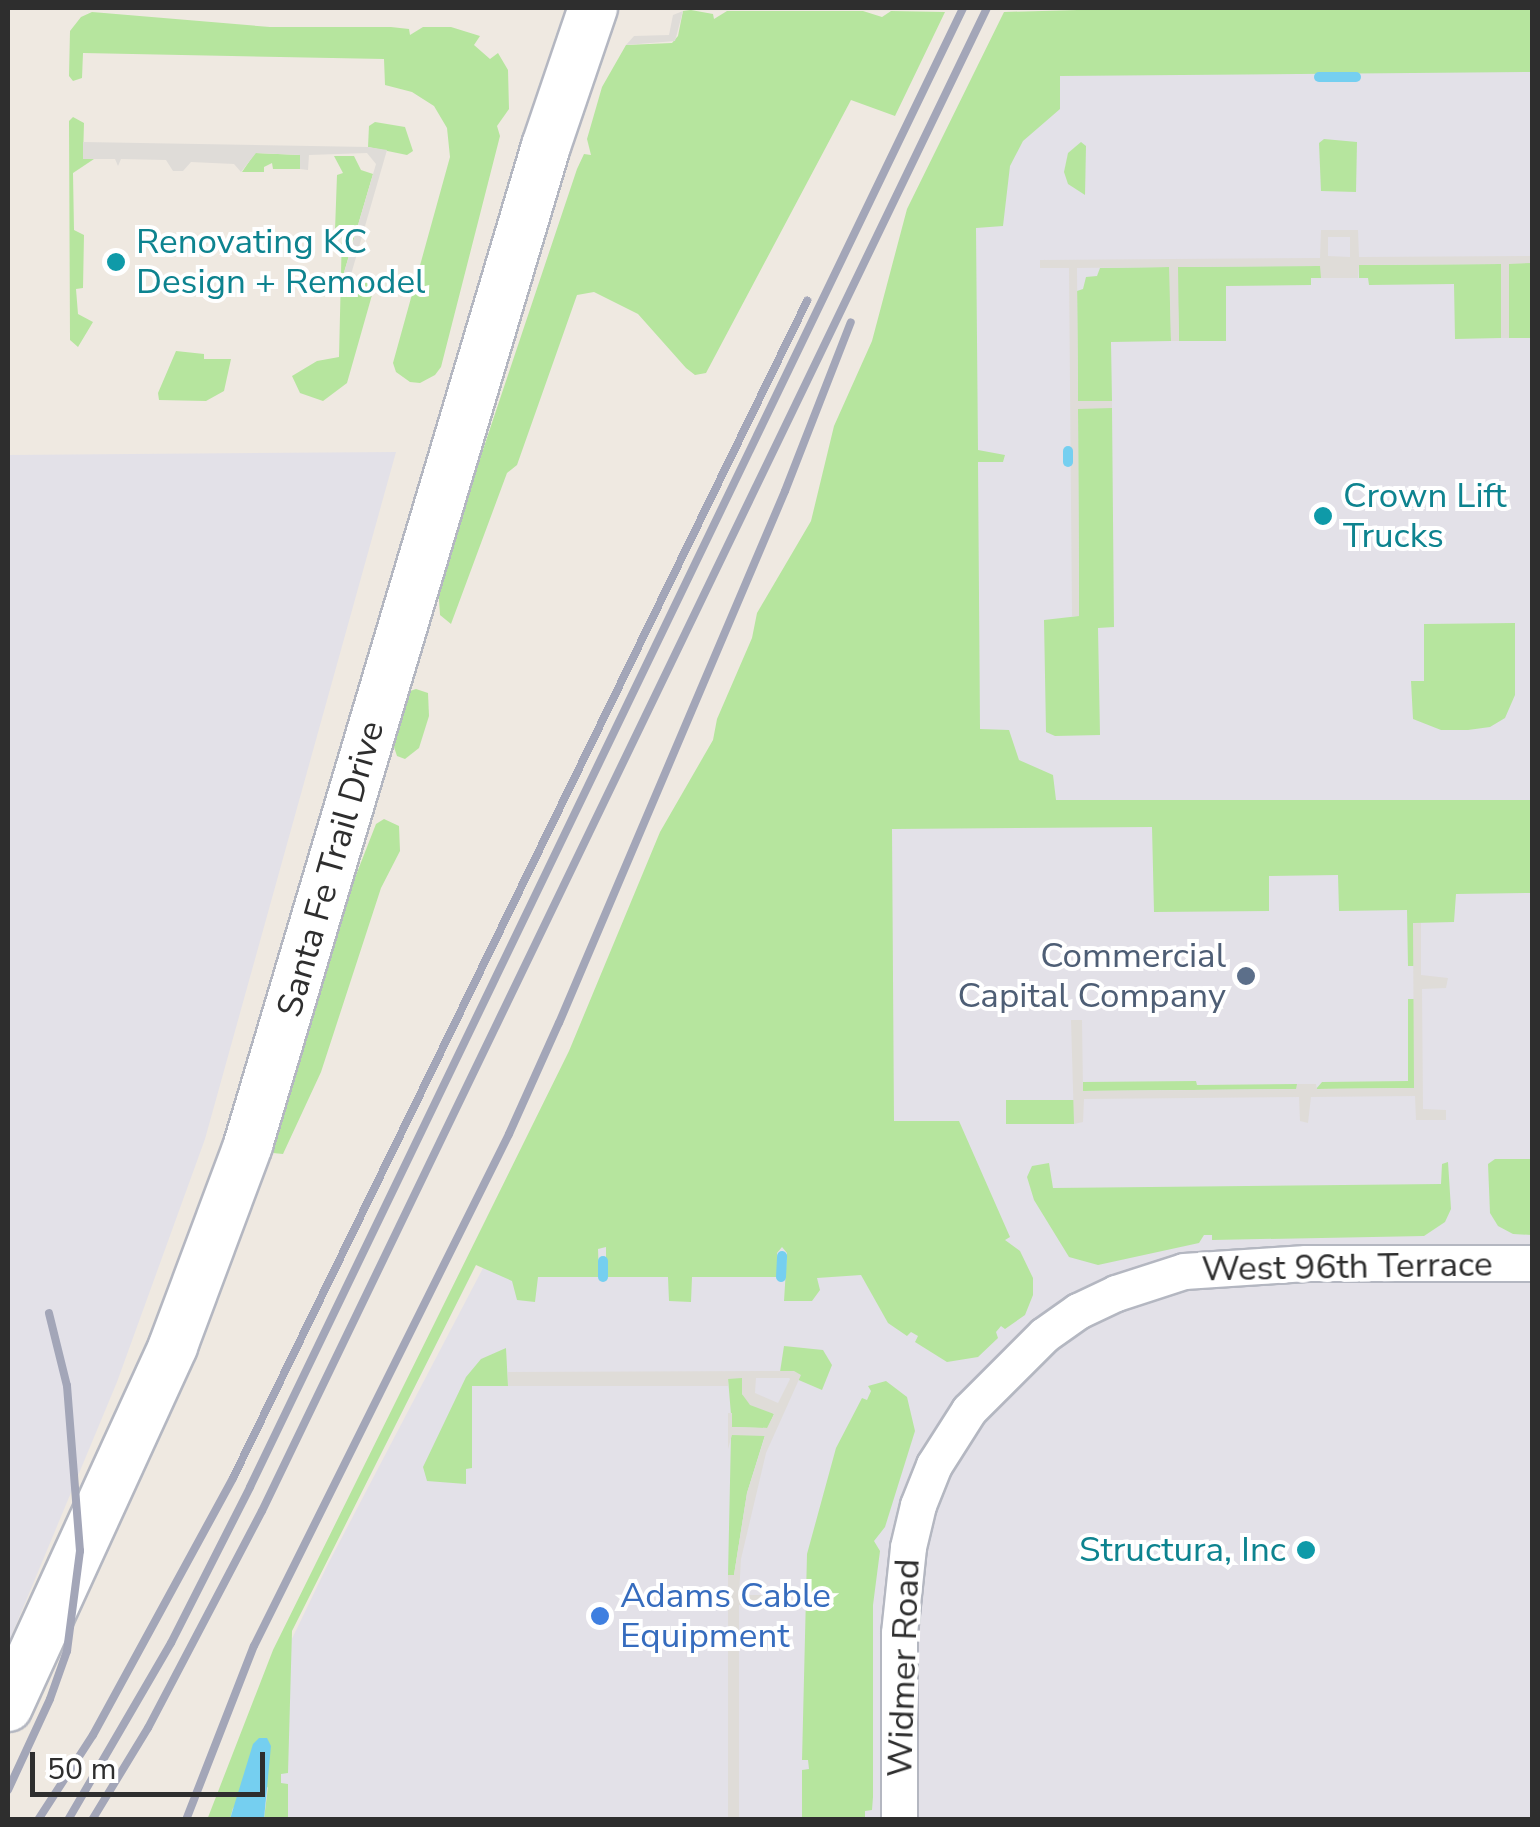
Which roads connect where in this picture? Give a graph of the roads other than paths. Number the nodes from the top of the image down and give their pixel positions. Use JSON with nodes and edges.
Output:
{"nodes":[{"id":1,"x":593,"y":8,"type":"edge"},
{"id":2,"x":1532,"y":1263,"type":"edge"},
{"id":3,"x":969,"y":1410,"type":"joint"},
{"id":4,"x":8,"y":1708,"type":"edge"},
{"id":5,"x":899,"y":1820,"type":"edge"}],
"edges":[{"from":1,"to":4,"type":"main road","name":"Santa Fe Trail Drive"},
{"from":2,"to":3,"type":"street","name":"West 96th Terrace"},
{"from":3,"to":5,"type":"street","name":"Widmer Road"}]}
